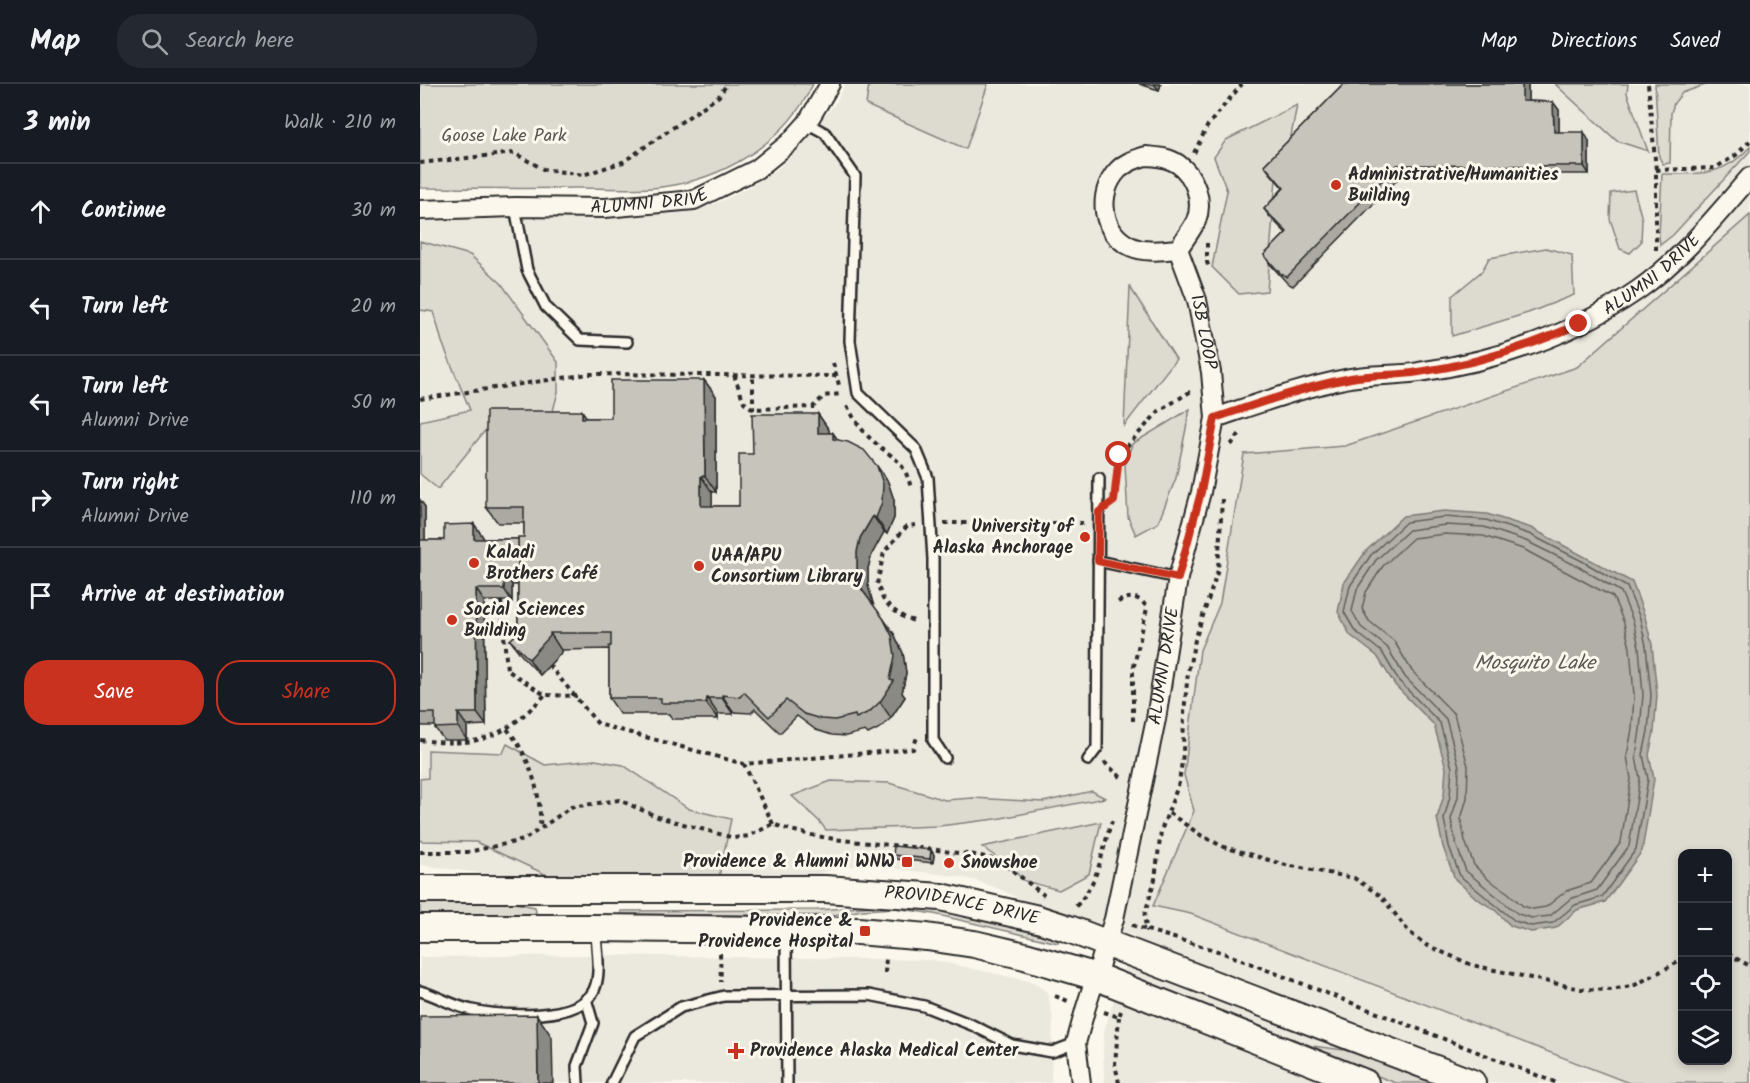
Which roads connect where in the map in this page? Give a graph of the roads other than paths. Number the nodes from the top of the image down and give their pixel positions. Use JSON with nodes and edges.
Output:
{"nodes":[{"id":1,"x":830,"y":84,"type":"edge"},
{"id":2,"x":807,"y":123,"type":"junction"},
{"id":3,"x":1750,"y":177,"type":"edge"},
{"id":4,"x":515,"y":207,"type":"junction"},
{"id":5,"x":420,"y":210,"type":"edge"},
{"id":6,"x":1178,"y":249,"type":"junction"},
{"id":7,"x":627,"y":342,"type":"dead end"},
{"id":8,"x":1215,"y":418,"type":"junction"},
{"id":9,"x":1099,"y":478,"type":"dead end"},
{"id":10,"x":1098,"y":561,"type":"junction"},
{"id":11,"x":1178,"y":578,"type":"junction"},
{"id":12,"x":1091,"y":756,"type":"road end"},
{"id":13,"x":945,"y":758,"type":"dead end"},
{"id":14,"x":420,"y":889,"type":"edge"},
{"id":15,"x":420,"y":928,"type":"edge"},
{"id":16,"x":596,"y":928,"type":"junction"},
{"id":17,"x":786,"y":929,"type":"junction"},
{"id":18,"x":1106,"y":943,"type":"junction"},
{"id":19,"x":1097,"y":977,"type":"junction"},
{"id":20,"x":420,"y":991,"type":"edge"},
{"id":21,"x":787,"y":997,"type":"junction"},
{"id":22,"x":586,"y":999,"type":"junction"},
{"id":23,"x":1076,"y":1043,"type":"junction"},
{"id":24,"x":578,"y":1083,"type":"edge"},
{"id":25,"x":612,"y":1083,"type":"edge"},
{"id":26,"x":787,"y":1083,"type":"edge"},
{"id":27,"x":1081,"y":1083,"type":"edge"},
{"id":28,"x":1365,"y":1083,"type":"edge"},
{"id":29,"x":1472,"y":1083,"type":"edge"}],
"edges":[{"from":1,"to":2,"type":"street","name":"ALUMNI DRIVE"},
{"from":2,"to":4,"type":"street","name":"ALUMNI DRIVE"},
{"from":2,"to":13,"type":"lane"},
{"from":3,"to":8,"type":"street","name":"ALUMNI DRIVE"},
{"from":4,"to":5,"type":"street","name":"ALUMNI DRIVE"},
{"from":4,"to":7,"type":"lane"},
{"from":6,"to":6,"type":"street"},
{"from":6,"to":8,"type":"street","name":"ISB LOOP"},
{"from":8,"to":11,"type":"street","name":"ALUMNI DRIVE"},
{"from":9,"to":10,"type":"lane"},
{"from":10,"to":11,"type":"lane"},
{"from":10,"to":12,"type":"lane"},
{"from":11,"to":18,"type":"street","name":"ALUMNI DRIVE"},
{"from":14,"to":18,"type":"main road","name":"PROVIDENCE DRIVE"},
{"from":15,"to":16,"type":"main road","name":"PROVIDENCE DRIVE"},
{"from":16,"to":17,"type":"main road","name":"PROVIDENCE DRIVE"},
{"from":16,"to":22,"type":"lane"},
{"from":17,"to":19,"type":"main road","name":"PROVIDENCE DRIVE"},
{"from":17,"to":21,"type":"lane"},
{"from":18,"to":19,"type":"street","name":"ALUMNI DRIVE"},
{"from":18,"to":29,"type":"main road","name":"PROVIDENCE DRIVE"},
{"from":19,"to":23,"type":"street","name":"ALUMNI DRIVE"},
{"from":19,"to":28,"type":"main road","name":"PROVIDENCE DRIVE"},
{"from":20,"to":22,"type":"lane"},
{"from":21,"to":23,"type":"lane"},
{"from":21,"to":25,"type":"lane"},
{"from":21,"to":26,"type":"lane"},
{"from":22,"to":24,"type":"lane"},
{"from":23,"to":27,"type":"street"}]}
